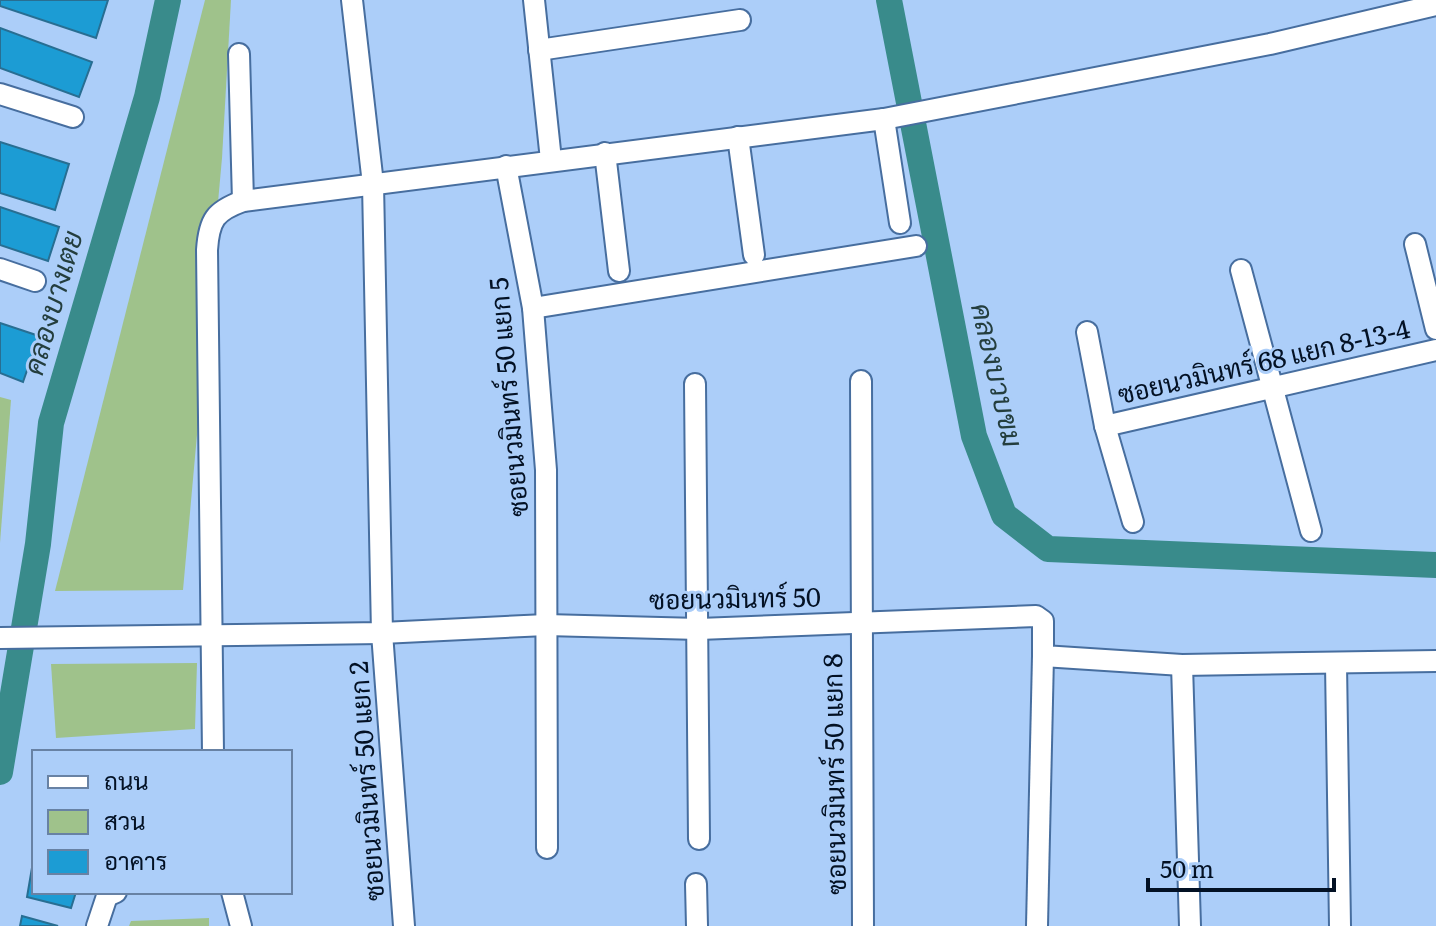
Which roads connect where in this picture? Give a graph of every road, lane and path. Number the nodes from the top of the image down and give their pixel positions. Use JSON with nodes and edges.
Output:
{"nodes":[{"id":1,"x":352,"y":0,"type":"edge"},
{"id":2,"x":534,"y":0,"type":"edge"},
{"id":3,"x":1436,"y":5,"type":"edge"},
{"id":4,"x":740,"y":20,"type":"dead end"},
{"id":5,"x":539,"y":50,"type":"junction"},
{"id":6,"x":239,"y":54,"type":"dead end"},
{"id":7,"x":0,"y":94,"type":"edge"},
{"id":8,"x":892,"y":116,"type":"junction"},
{"id":9,"x":73,"y":117,"type":"dead end"},
{"id":10,"x":738,"y":137,"type":"junction"},
{"id":11,"x":605,"y":153,"type":"junction"},
{"id":12,"x":551,"y":160,"type":"junction"},
{"id":13,"x":506,"y":166,"type":"junction"},
{"id":14,"x":373,"y":184,"type":"junction"},
{"id":15,"x":243,"y":201,"type":"junction"},
{"id":16,"x":900,"y":223,"type":"dead end"},
{"id":17,"x":1415,"y":244,"type":"dead end"},
{"id":18,"x":916,"y":246,"type":"dead end"},
{"id":19,"x":754,"y":255,"type":"dead end"},
{"id":20,"x":0,"y":269,"type":"edge"},
{"id":21,"x":1241,"y":270,"type":"dead end"},
{"id":22,"x":619,"y":271,"type":"dead end"},
{"id":23,"x":35,"y":281,"type":"dead end"},
{"id":24,"x":533,"y":308,"type":"junction"},
{"id":25,"x":1436,"y":329,"type":"edge"},
{"id":26,"x":1087,"y":332,"type":"dead end"},
{"id":27,"x":1436,"y":350,"type":"edge"},
{"id":28,"x":861,"y":381,"type":"dead end"},
{"id":29,"x":695,"y":384,"type":"dead end"},
{"id":30,"x":1272,"y":389,"type":"junction"},
{"id":31,"x":1105,"y":426,"type":"junction"},
{"id":32,"x":1133,"y":522,"type":"dead end"},
{"id":33,"x":1311,"y":531,"type":"dead end"},
{"id":34,"x":859,"y":621,"type":"junction"},
{"id":35,"x":546,"y":625,"type":"junction"},
{"id":36,"x":699,"y":629,"type":"junction"},
{"id":37,"x":382,"y":633,"type":"junction"},
{"id":38,"x":213,"y":636,"type":"junction"},
{"id":39,"x":0,"y":638,"type":"edge"},
{"id":40,"x":1043,"y":656,"type":"junction"},
{"id":41,"x":1436,"y":661,"type":"edge"},
{"id":42,"x":1336,"y":664,"type":"junction"},
{"id":43,"x":1182,"y":665,"type":"junction"},
{"id":44,"x":213,"y":750,"type":"edge"},
{"id":45,"x":699,"y":839,"type":"dead end"},
{"id":46,"x":547,"y":848,"type":"dead end"},
{"id":47,"x":696,"y":884,"type":"dead end"},
{"id":48,"x":112,"y":894,"type":"edge"},
{"id":49,"x":233,"y":894,"type":"edge"},
{"id":50,"x":97,"y":926,"type":"edge"},
{"id":51,"x":241,"y":926,"type":"edge"},
{"id":52,"x":404,"y":926,"type":"edge"},
{"id":53,"x":697,"y":926,"type":"edge"},
{"id":54,"x":863,"y":926,"type":"edge"},
{"id":55,"x":1037,"y":926,"type":"edge"},
{"id":56,"x":1190,"y":926,"type":"edge"},
{"id":57,"x":1340,"y":926,"type":"edge"}],
"edges":[{"from":1,"to":14,"type":"street","name":"ซอยนวมินทร์ 50 แยก 2"},
{"from":2,"to":5,"type":"street"},
{"from":3,"to":8,"type":"street"},
{"from":4,"to":5,"type":"street"},
{"from":5,"to":12,"type":"street"},
{"from":6,"to":15,"type":"street"},
{"from":7,"to":9,"type":"street"},
{"from":8,"to":10,"type":"street"},
{"from":8,"to":16,"type":"street"},
{"from":10,"to":11,"type":"street"},
{"from":10,"to":19,"type":"street"},
{"from":11,"to":12,"type":"street"},
{"from":11,"to":22,"type":"street"},
{"from":12,"to":13,"type":"street"},
{"from":13,"to":14,"type":"street"},
{"from":13,"to":24,"type":"street","name":"ซอยนวมินทร์ 50 แยก 5"},
{"from":14,"to":15,"type":"street"},
{"from":14,"to":37,"type":"street","name":"ซอยนวมินทร์ 50 แยก 2"},
{"from":15,"to":38,"type":"street"},
{"from":17,"to":25,"type":"street"},
{"from":18,"to":24,"type":"street"},
{"from":20,"to":23,"type":"street"},
{"from":21,"to":30,"type":"street"},
{"from":24,"to":35,"type":"street","name":"ซอยนวมินทร์ 50 แยก 5"},
{"from":26,"to":31,"type":"street"},
{"from":27,"to":30,"type":"street","name":"ซอยนวมินทร์ 68 แยก 8-13-4"},
{"from":28,"to":34,"type":"street","name":"ซอยนวมินทร์ 50 แยก 8"},
{"from":29,"to":36,"type":"street"},
{"from":30,"to":31,"type":"street","name":"ซอยนวมินทร์ 68 แยก 8-13-4"},
{"from":30,"to":33,"type":"street"},
{"from":31,"to":32,"type":"street"},
{"from":34,"to":36,"type":"street","name":"ซอยนวมินทร์ 50"},
{"from":34,"to":40,"type":"street","name":"ซอยนวมินทร์ 50"},
{"from":34,"to":54,"type":"street","name":"ซอยนวมินทร์ 50 แยก 8"},
{"from":35,"to":36,"type":"street","name":"ซอยนวมินทร์ 50"},
{"from":35,"to":37,"type":"street","name":"ซอยนวมินทร์ 50"},
{"from":35,"to":46,"type":"street","name":"ซอยนวมินทร์ 50 แยก 5"},
{"from":36,"to":45,"type":"street"},
{"from":37,"to":38,"type":"street","name":"ซอยนวมินทร์ 50"},
{"from":37,"to":52,"type":"street","name":"ซอยนวมินทร์ 50 แยก 2"},
{"from":38,"to":39,"type":"street","name":"ซอยนวมินทร์ 50"},
{"from":38,"to":44,"type":"street"},
{"from":40,"to":43,"type":"street"},
{"from":40,"to":55,"type":"street"},
{"from":41,"to":42,"type":"street"},
{"from":42,"to":43,"type":"street"},
{"from":42,"to":57,"type":"street"},
{"from":43,"to":56,"type":"street"},
{"from":47,"to":53,"type":"street"},
{"from":48,"to":50,"type":"street"},
{"from":49,"to":51,"type":"street"}]}
